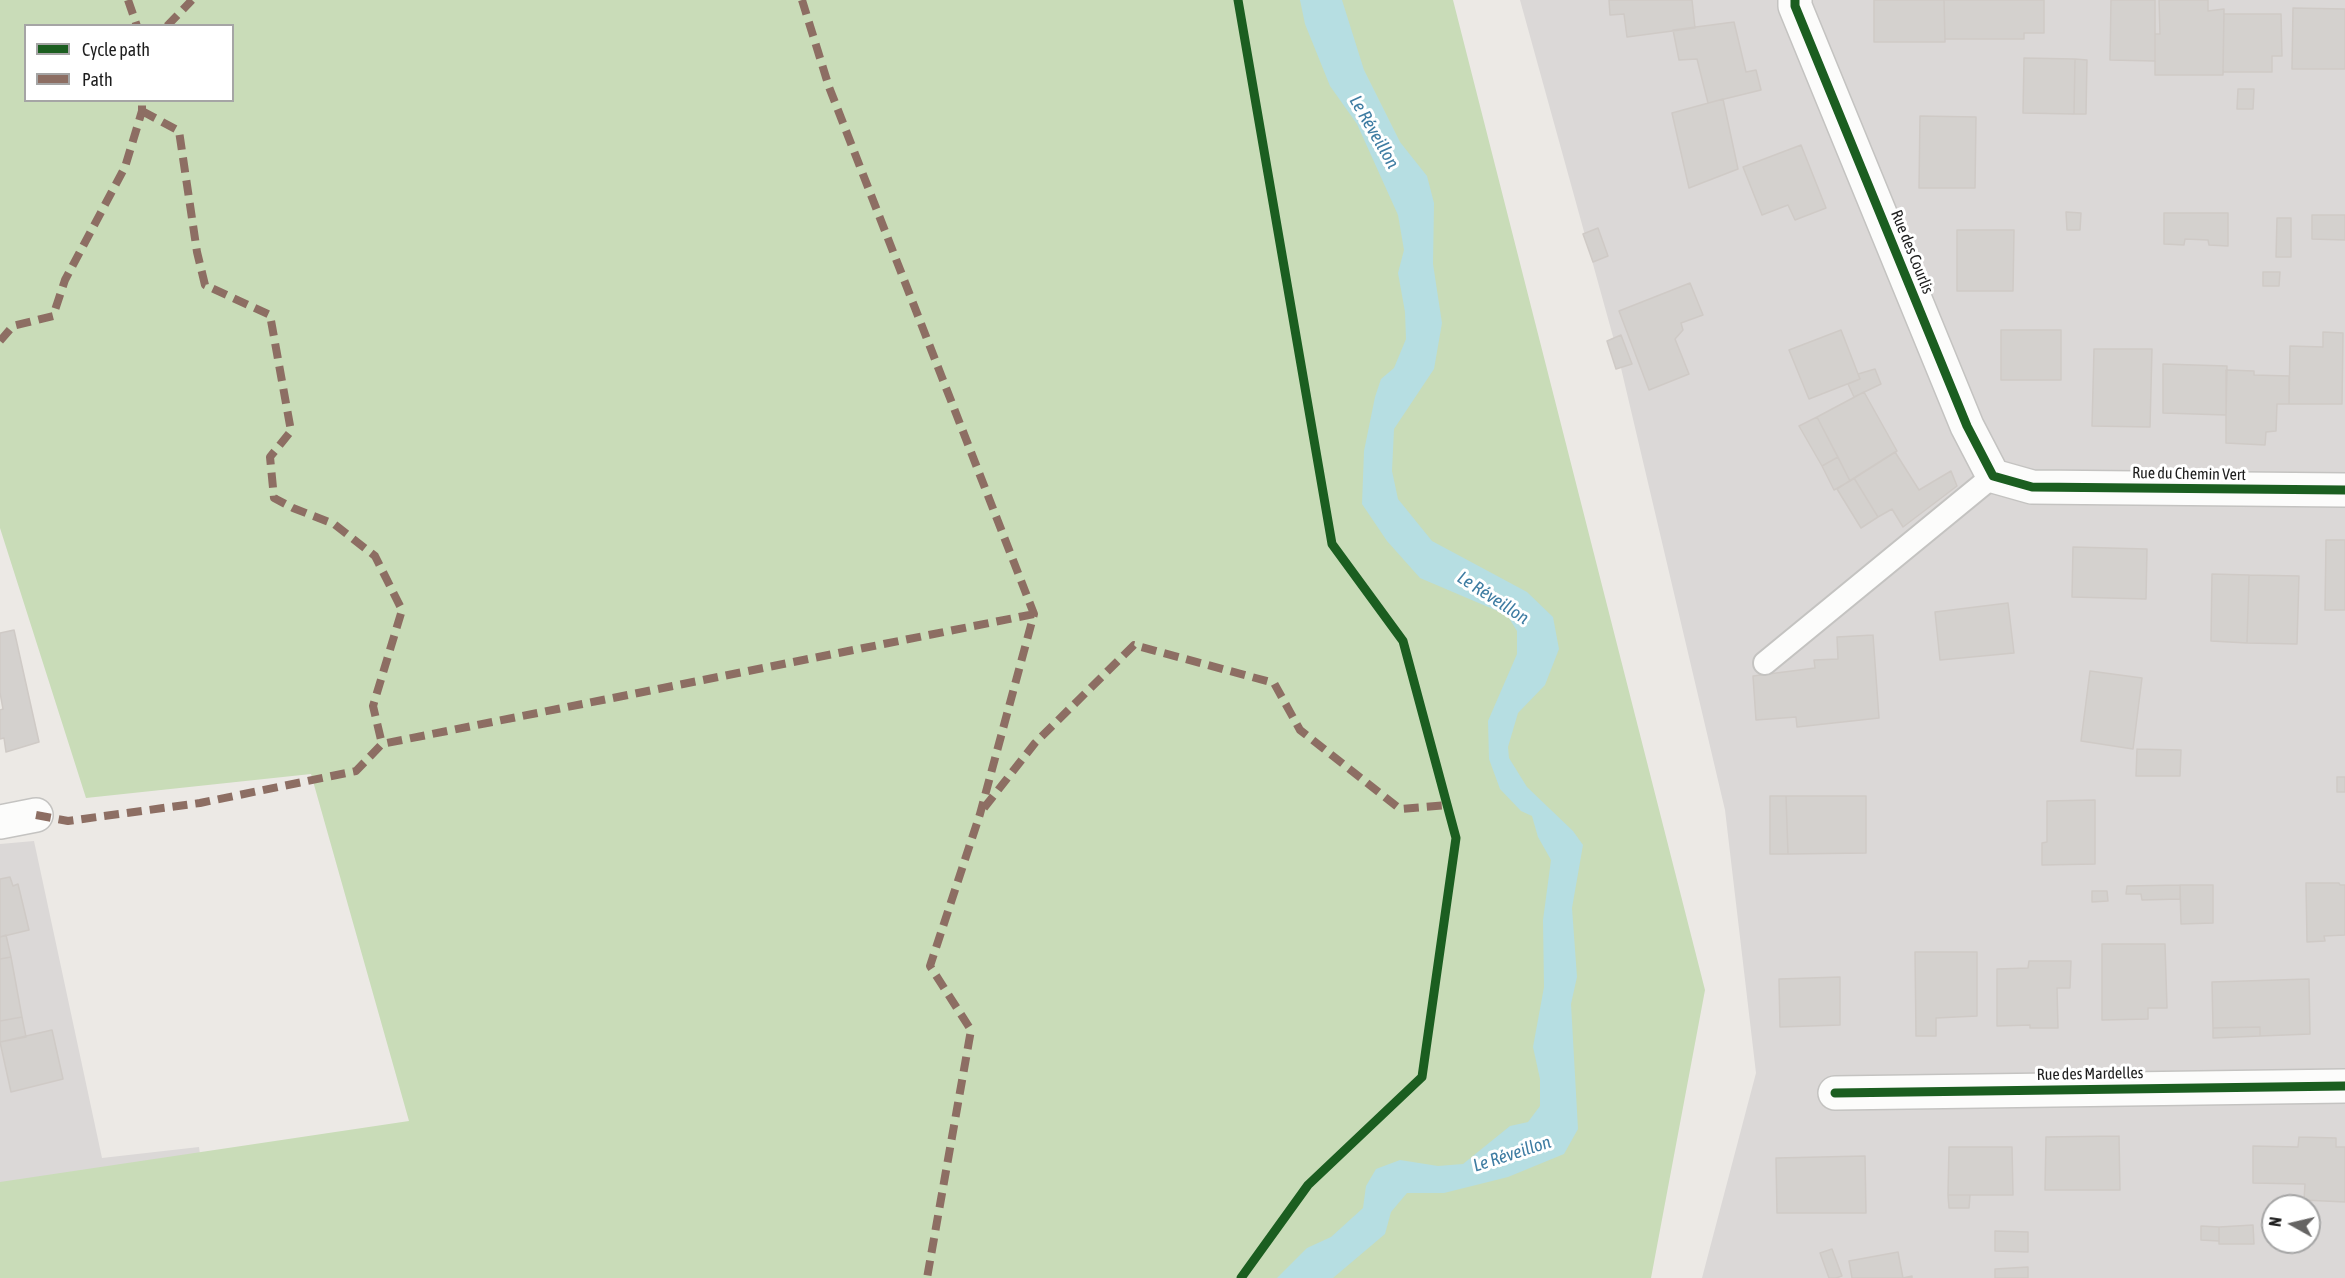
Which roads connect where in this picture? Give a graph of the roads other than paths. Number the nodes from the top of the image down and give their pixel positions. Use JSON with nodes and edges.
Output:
{"nodes":[{"id":1,"x":1795,"y":0,"type":"edge"},
{"id":2,"x":1993,"y":476,"type":"junction"},
{"id":3,"x":2345,"y":490,"type":"edge"},
{"id":4,"x":1765,"y":663,"type":"dead end"},
{"id":5,"x":36,"y":815,"type":"dead end"},
{"id":6,"x":0,"y":822,"type":"edge"},
{"id":7,"x":2345,"y":1086,"type":"edge"},
{"id":8,"x":1835,"y":1093,"type":"dead end"}],
"edges":[{"from":1,"to":2,"type":"street","name":"Rue des Courlis"},
{"from":2,"to":3,"type":"street","name":"Rue du Chemin Vert"},
{"from":2,"to":4,"type":"lane"},
{"from":5,"to":6,"type":"street"},
{"from":7,"to":8,"type":"street","name":"Rue des Mardelles"}]}
